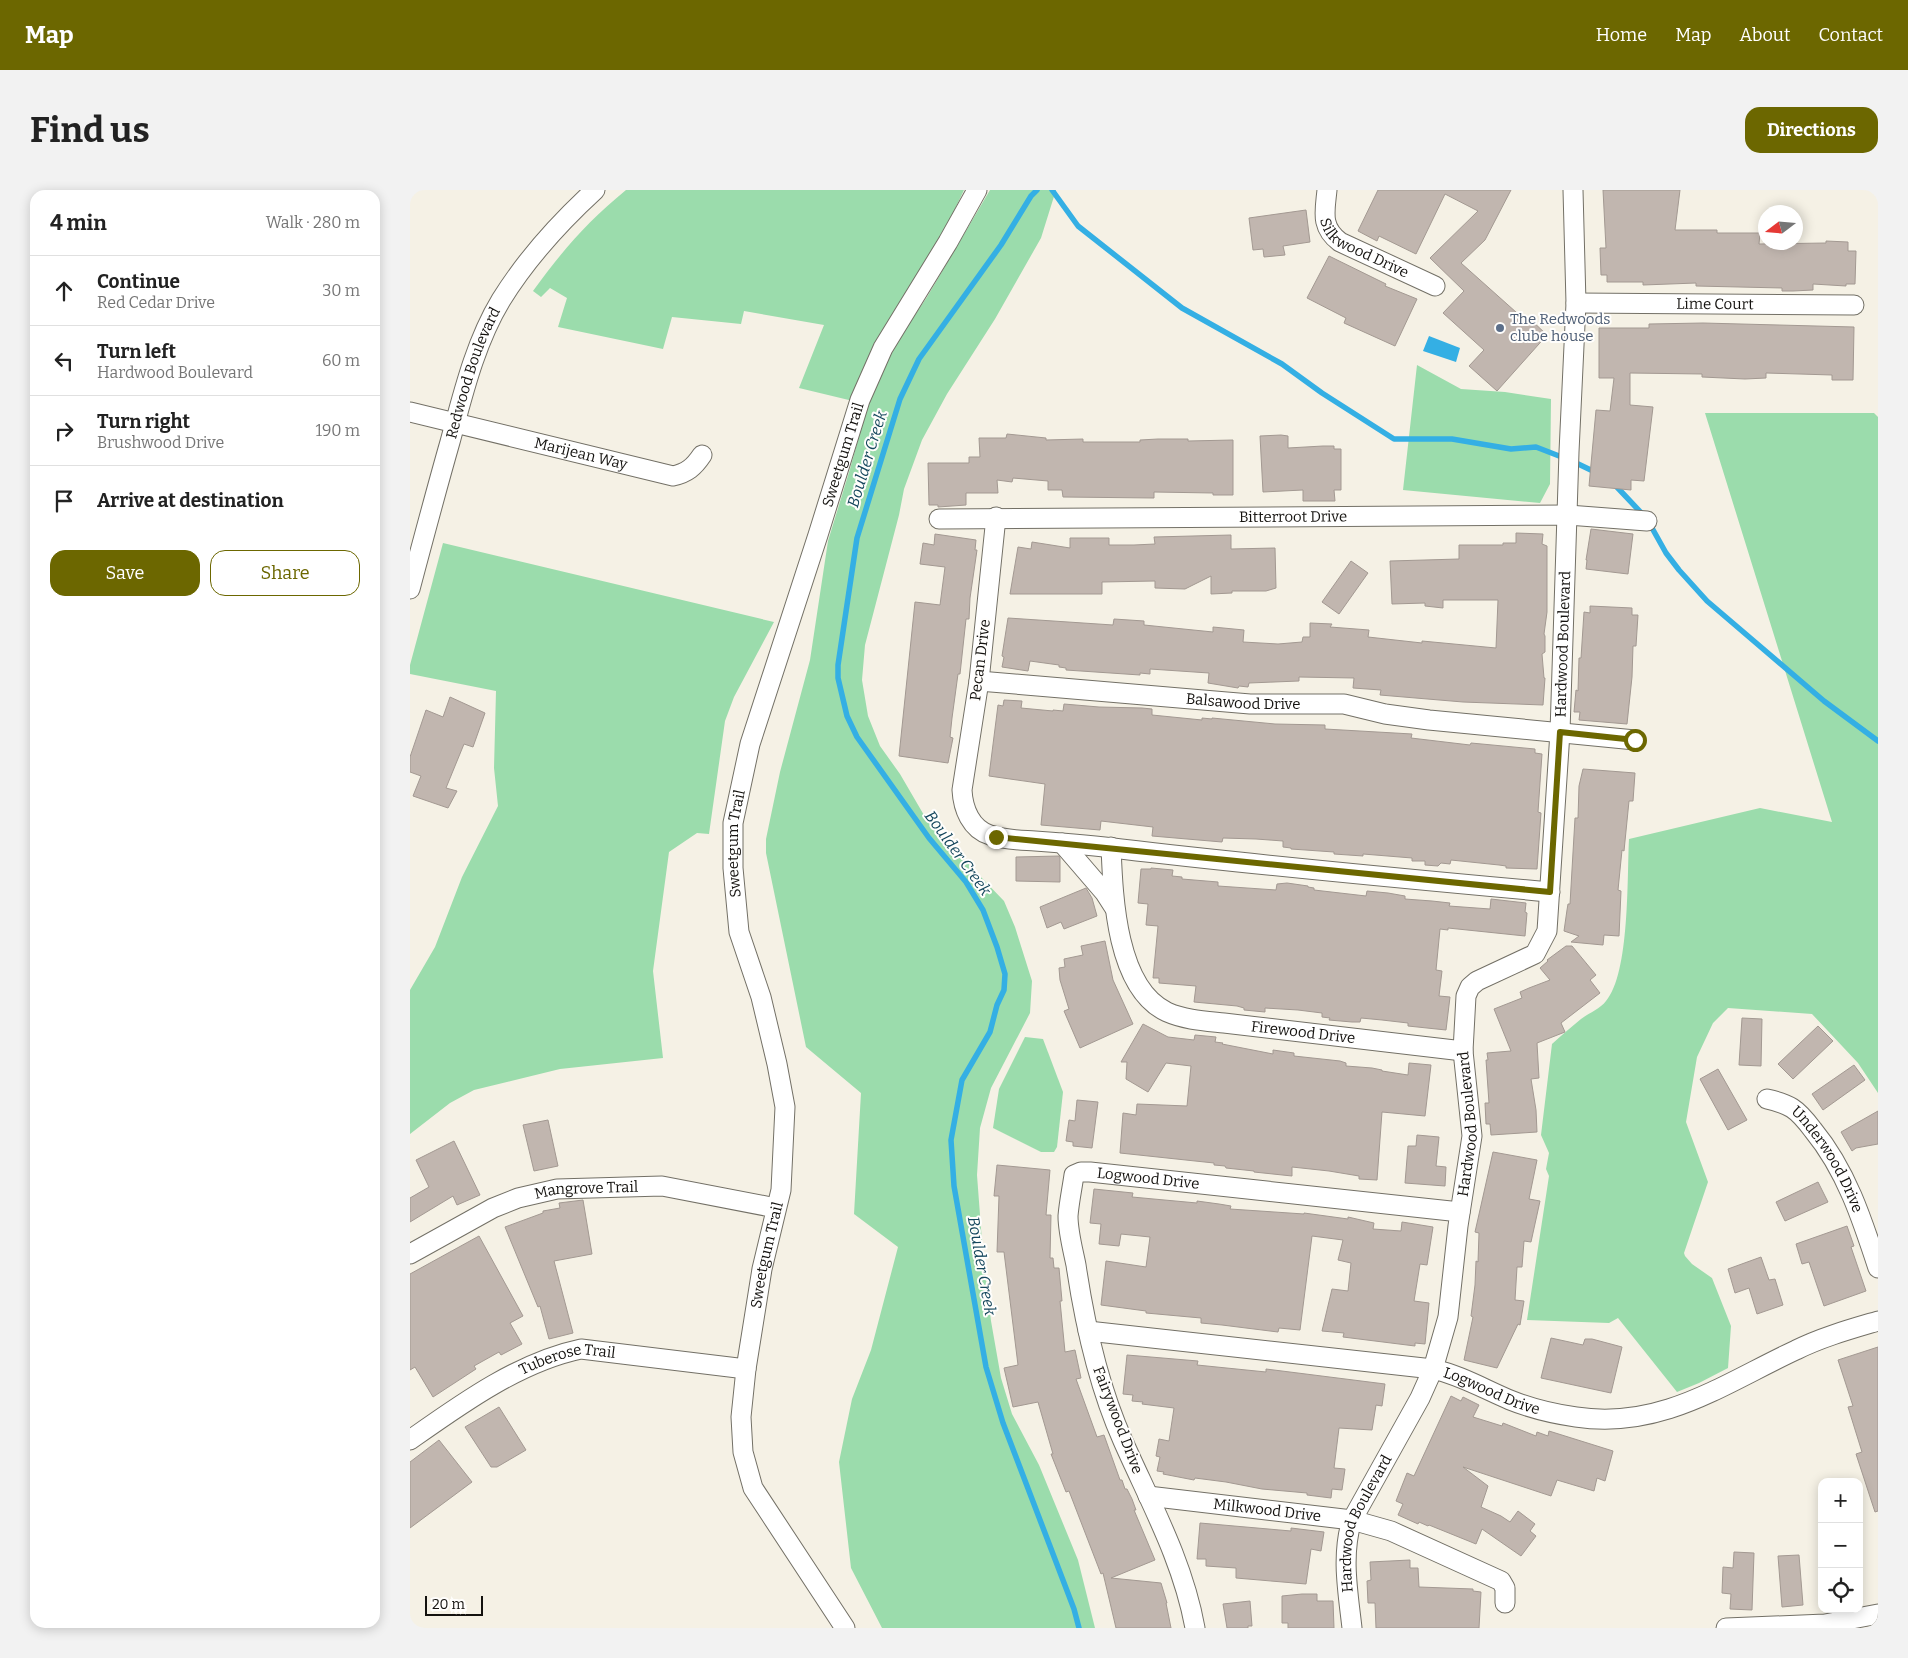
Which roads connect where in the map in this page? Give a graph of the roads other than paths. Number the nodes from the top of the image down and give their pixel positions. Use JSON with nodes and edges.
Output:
{"nodes":[{"id":1,"x":594,"y":190,"type":"edge"},
{"id":2,"x":977,"y":190,"type":"edge"},
{"id":3,"x":1328,"y":190,"type":"edge"},
{"id":4,"x":1573,"y":190,"type":"edge"},
{"id":5,"x":1435,"y":286,"type":"dead end"},
{"id":6,"x":1576,"y":303,"type":"junction"},
{"id":7,"x":1854,"y":305,"type":"dead end"},
{"id":8,"x":410,"y":412,"type":"edge"},
{"id":9,"x":455,"y":423,"type":"junction"},
{"id":10,"x":702,"y":455,"type":"dead end"},
{"id":11,"x":1568,"y":515,"type":"junction"},
{"id":12,"x":996,"y":517,"type":"junction"},
{"id":13,"x":939,"y":519,"type":"dead end"},
{"id":14,"x":1647,"y":521,"type":"dead end"},
{"id":15,"x":410,"y":589,"type":"edge"},
{"id":16,"x":978,"y":681,"type":"junction"},
{"id":17,"x":1560,"y":732,"type":"junction"},
{"id":18,"x":1635,"y":740,"type":"dead end"},
{"id":19,"x":1062,"y":843,"type":"junction"},
{"id":20,"x":1111,"y":848,"type":"junction"},
{"id":21,"x":1550,"y":892,"type":"junction"},
{"id":22,"x":1114,"y":908,"type":"junction"},
{"id":23,"x":1463,"y":1051,"type":"junction"},
{"id":24,"x":1767,"y":1099,"type":"dead end"},
{"id":25,"x":1074,"y":1175,"type":"joint"},
{"id":26,"x":776,"y":1208,"type":"junction"},
{"id":27,"x":1460,"y":1212,"type":"junction"},
{"id":28,"x":410,"y":1254,"type":"edge"},
{"id":29,"x":1878,"y":1268,"type":"edge"},
{"id":30,"x":1878,"y":1321,"type":"edge"},
{"id":31,"x":1088,"y":1331,"type":"junction"},
{"id":32,"x":746,"y":1369,"type":"junction"},
{"id":33,"x":1433,"y":1369,"type":"junction"},
{"id":34,"x":410,"y":1440,"type":"edge"},
{"id":35,"x":1148,"y":1496,"type":"junction"},
{"id":36,"x":1352,"y":1520,"type":"junction"},
{"id":37,"x":1505,"y":1603,"type":"dead end"},
{"id":38,"x":1878,"y":1614,"type":"edge"},
{"id":39,"x":845,"y":1628,"type":"edge"},
{"id":40,"x":1195,"y":1628,"type":"edge"},
{"id":41,"x":1352,"y":1628,"type":"edge"},
{"id":42,"x":1726,"y":1628,"type":"edge"}],
"edges":[{"from":1,"to":9,"type":"street","name":"Redwood Boulevard"},
{"from":2,"to":26,"type":"street","name":"Sweetgum Trail"},
{"from":3,"to":5,"type":"street","name":"Silkwood Drive"},
{"from":4,"to":6,"type":"street","name":"Hardwood Boulevard"},
{"from":6,"to":7,"type":"street","name":"Lime Court"},
{"from":6,"to":11,"type":"street","name":"Hardwood Boulevard"},
{"from":8,"to":9,"type":"street","name":"Marijean Way"},
{"from":9,"to":10,"type":"street","name":"Marijean Way"},
{"from":9,"to":15,"type":"street","name":"Redwood Boulevard"},
{"from":11,"to":12,"type":"street","name":"Bitterroot Drive"},
{"from":11,"to":14,"type":"street","name":"Bitterroot Drive"},
{"from":11,"to":17,"type":"street","name":"Hardwood Boulevard"},
{"from":12,"to":13,"type":"street","name":"Bitterroot Drive"},
{"from":12,"to":16,"type":"street","name":"Pecan Drive"},
{"from":16,"to":17,"type":"street","name":"Balsawood Drive"},
{"from":16,"to":19,"type":"street","name":"Pecan Drive"},
{"from":17,"to":18,"type":"street","name":"Balsawood Drive"},
{"from":17,"to":21,"type":"street","name":"Hardwood Boulevard"},
{"from":19,"to":20,"type":"street"},
{"from":19,"to":22,"type":"street"},
{"from":20,"to":21,"type":"street"},
{"from":20,"to":22,"type":"street"},
{"from":21,"to":23,"type":"street","name":"Hardwood Boulevard"},
{"from":22,"to":23,"type":"street","name":"Firewood Drive"},
{"from":23,"to":27,"type":"street","name":"Hardwood Boulevard"},
{"from":24,"to":29,"type":"street","name":"Underwood Drive"},
{"from":25,"to":27,"type":"street","name":"Logwood Drive"},
{"from":25,"to":31,"type":"street","name":"Fairywood Drive"},
{"from":26,"to":28,"type":"street","name":"Mangrove Trail"},
{"from":26,"to":32,"type":"street","name":"Sweetgum Trail"},
{"from":27,"to":33,"type":"street","name":"Hardwood Boulevard"},
{"from":30,"to":33,"type":"street","name":"Logwood Drive"},
{"from":31,"to":33,"type":"street","name":"Logwood Drive"},
{"from":31,"to":35,"type":"street","name":"Fairywood Drive"},
{"from":32,"to":34,"type":"street","name":"Tuberose Trail"},
{"from":32,"to":39,"type":"street","name":"Sweetgum Trail"},
{"from":33,"to":36,"type":"street","name":"Hardwood Boulevard"},
{"from":35,"to":36,"type":"street","name":"Milkwood Drive"},
{"from":35,"to":40,"type":"street","name":"Fairywood Drive"},
{"from":36,"to":37,"type":"street","name":"Milkwood Drive"},
{"from":36,"to":41,"type":"street","name":"Hardwood Boulevard"},
{"from":38,"to":42,"type":"street"}]}
